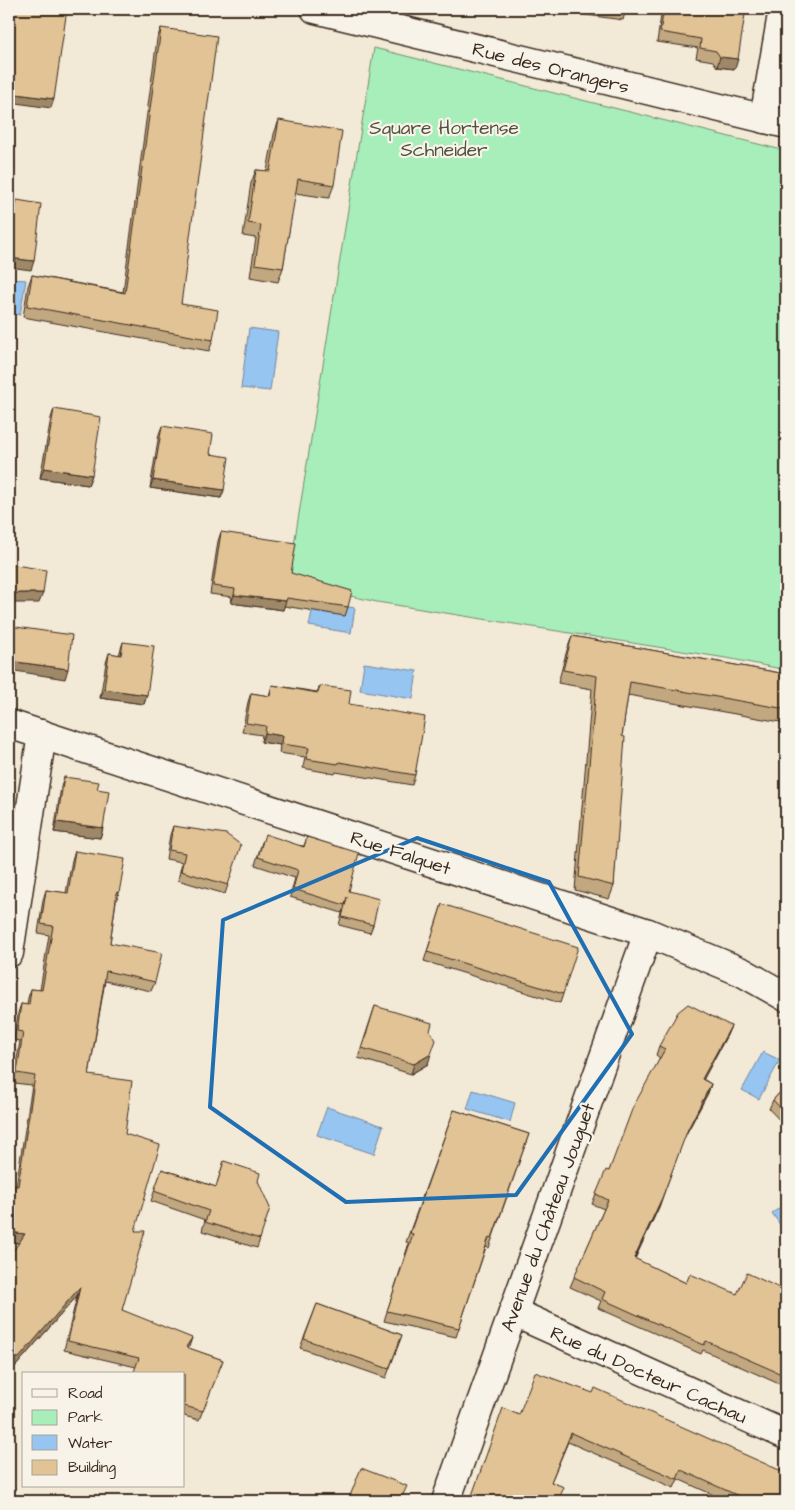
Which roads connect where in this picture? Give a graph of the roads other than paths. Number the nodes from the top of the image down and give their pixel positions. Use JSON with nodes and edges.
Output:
{"nodes":[{"id":1,"x":315,"y":9,"type":"edge"},
{"id":2,"x":783,"y":9,"type":"edge"},
{"id":3,"x":406,"y":20,"type":"edge"},
{"id":4,"x":775,"y":121,"type":"edge"},
{"id":5,"x":9,"y":724,"type":"edge"},
{"id":6,"x":42,"y":734,"type":"junction"},
{"id":7,"x":648,"y":933,"type":"junction"},
{"id":8,"x":9,"y":953,"type":"edge"},
{"id":9,"x":786,"y":998,"type":"edge"},
{"id":10,"x":513,"y":1312,"type":"junction"},
{"id":11,"x":786,"y":1435,"type":"edge"},
{"id":12,"x":446,"y":1501,"type":"edge"}],
"edges":[{"from":1,"to":3,"type":"street","name":"Rue des Orangers"},
{"from":2,"to":4,"type":"street"},
{"from":3,"to":4,"type":"street","name":"Rue des Orangers"},
{"from":5,"to":6,"type":"street","name":"Rue Falquet"},
{"from":6,"to":7,"type":"street","name":"Rue Falquet"},
{"from":6,"to":8,"type":"street"},
{"from":7,"to":9,"type":"street","name":"Rue Falquet"},
{"from":7,"to":10,"type":"street","name":"Avenue du Château Jouguet"},
{"from":10,"to":11,"type":"street","name":"Rue du Docteur Cachau"},
{"from":10,"to":12,"type":"street","name":"Avenue du Château Jouguet"}]}
